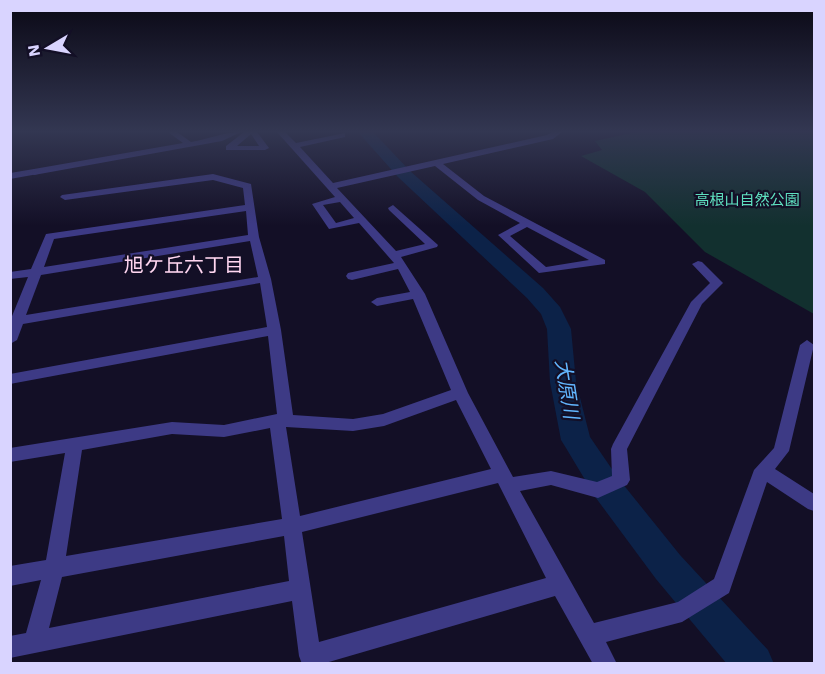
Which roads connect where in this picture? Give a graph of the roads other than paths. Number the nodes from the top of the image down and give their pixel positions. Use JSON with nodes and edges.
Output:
{"nodes":[{"id":1,"x":83,"y":163,"type":"edge"},
{"id":2,"x":311,"y":163,"type":"edge"},
{"id":3,"x":435,"y":163,"type":"edge"},
{"id":4,"x":437,"y":163,"type":"edge"},
{"id":5,"x":34,"y":172,"type":"joint"},
{"id":6,"x":10,"y":176,"type":"edge"},
{"id":7,"x":332,"y":186,"type":"junction"},
{"id":8,"x":65,"y":197,"type":"dead end"},
{"id":9,"x":342,"y":198,"type":"junction"},
{"id":10,"x":251,"y":207,"type":"junction"},
{"id":11,"x":393,"y":208,"type":"dead end"},
{"id":12,"x":362,"y":219,"type":"junction"},
{"id":13,"x":527,"y":223,"type":"junction"},
{"id":14,"x":254,"y":237,"type":"junction"},
{"id":15,"x":398,"y":260,"type":"junction"},
{"id":16,"x":698,"y":264,"type":"dead end"},
{"id":17,"x":35,"y":273,"type":"junction"},
{"id":18,"x":10,"y":276,"type":"edge"},
{"id":19,"x":352,"y":276,"type":"dead end"},
{"id":20,"x":265,"y":279,"type":"junction"},
{"id":21,"x":419,"y":294,"type":"junction"},
{"id":22,"x":377,"y":302,"type":"dead end"},
{"id":23,"x":17,"y":321,"type":"junction"},
{"id":24,"x":274,"y":330,"type":"junction"},
{"id":25,"x":10,"y":339,"type":"edge"},
{"id":26,"x":807,"y":345,"type":"dead end"},
{"id":27,"x":10,"y":380,"type":"edge"},
{"id":28,"x":460,"y":393,"type":"junction"},
{"id":29,"x":282,"y":421,"type":"junction"},
{"id":30,"x":75,"y":444,"type":"junction"},
{"id":31,"x":10,"y":455,"type":"edge"},
{"id":32,"x":763,"y":470,"type":"junction"},
{"id":33,"x":506,"y":480,"type":"junction"},
{"id":34,"x":814,"y":503,"type":"edge"},
{"id":35,"x":292,"y":526,"type":"junction"},
{"id":36,"x":54,"y":568,"type":"junction"},
{"id":37,"x":10,"y":576,"type":"edge"},
{"id":38,"x":560,"y":584,"type":"junction"},
{"id":39,"x":300,"y":589,"type":"junction"},
{"id":40,"x":590,"y":635,"type":"junction"},
{"id":41,"x":34,"y":643,"type":"junction"},
{"id":42,"x":10,"y":647,"type":"edge"},
{"id":43,"x":606,"y":663,"type":"edge"}],
"edges":[{"from":1,"to":5,"type":"street"},
{"from":2,"to":7,"type":"street"},
{"from":3,"to":7,"type":"street"},
{"from":4,"to":13,"type":"street"},
{"from":5,"to":6,"type":"street"},
{"from":7,"to":9,"type":"street"},
{"from":8,"to":10,"type":"street"},
{"from":9,"to":12,"type":"street"},
{"from":9,"to":12,"type":"street"},
{"from":10,"to":14,"type":"street"},
{"from":10,"to":17,"type":"street"},
{"from":11,"to":15,"type":"street"},
{"from":12,"to":15,"type":"street"},
{"from":13,"to":13,"type":"street"},
{"from":14,"to":17,"type":"street"},
{"from":14,"to":20,"type":"street"},
{"from":15,"to":19,"type":"street"},
{"from":15,"to":21,"type":"street"},
{"from":16,"to":33,"type":"street"},
{"from":17,"to":18,"type":"street"},
{"from":17,"to":23,"type":"street"},
{"from":20,"to":23,"type":"street"},
{"from":20,"to":24,"type":"street"},
{"from":21,"to":22,"type":"street"},
{"from":21,"to":28,"type":"street"},
{"from":23,"to":25,"type":"street"},
{"from":24,"to":27,"type":"street"},
{"from":24,"to":29,"type":"street"},
{"from":26,"to":32,"type":"street"},
{"from":28,"to":29,"type":"street"},
{"from":28,"to":33,"type":"street"},
{"from":29,"to":30,"type":"street"},
{"from":29,"to":35,"type":"street"},
{"from":30,"to":31,"type":"street"},
{"from":30,"to":36,"type":"street"},
{"from":32,"to":34,"type":"street"},
{"from":32,"to":40,"type":"street"},
{"from":33,"to":35,"type":"street"},
{"from":33,"to":38,"type":"street"},
{"from":35,"to":36,"type":"street"},
{"from":35,"to":39,"type":"street"},
{"from":36,"to":37,"type":"street"},
{"from":36,"to":41,"type":"street"},
{"from":38,"to":39,"type":"street"},
{"from":38,"to":40,"type":"street"},
{"from":39,"to":41,"type":"street"},
{"from":40,"to":43,"type":"street"},
{"from":41,"to":42,"type":"street"}]}
